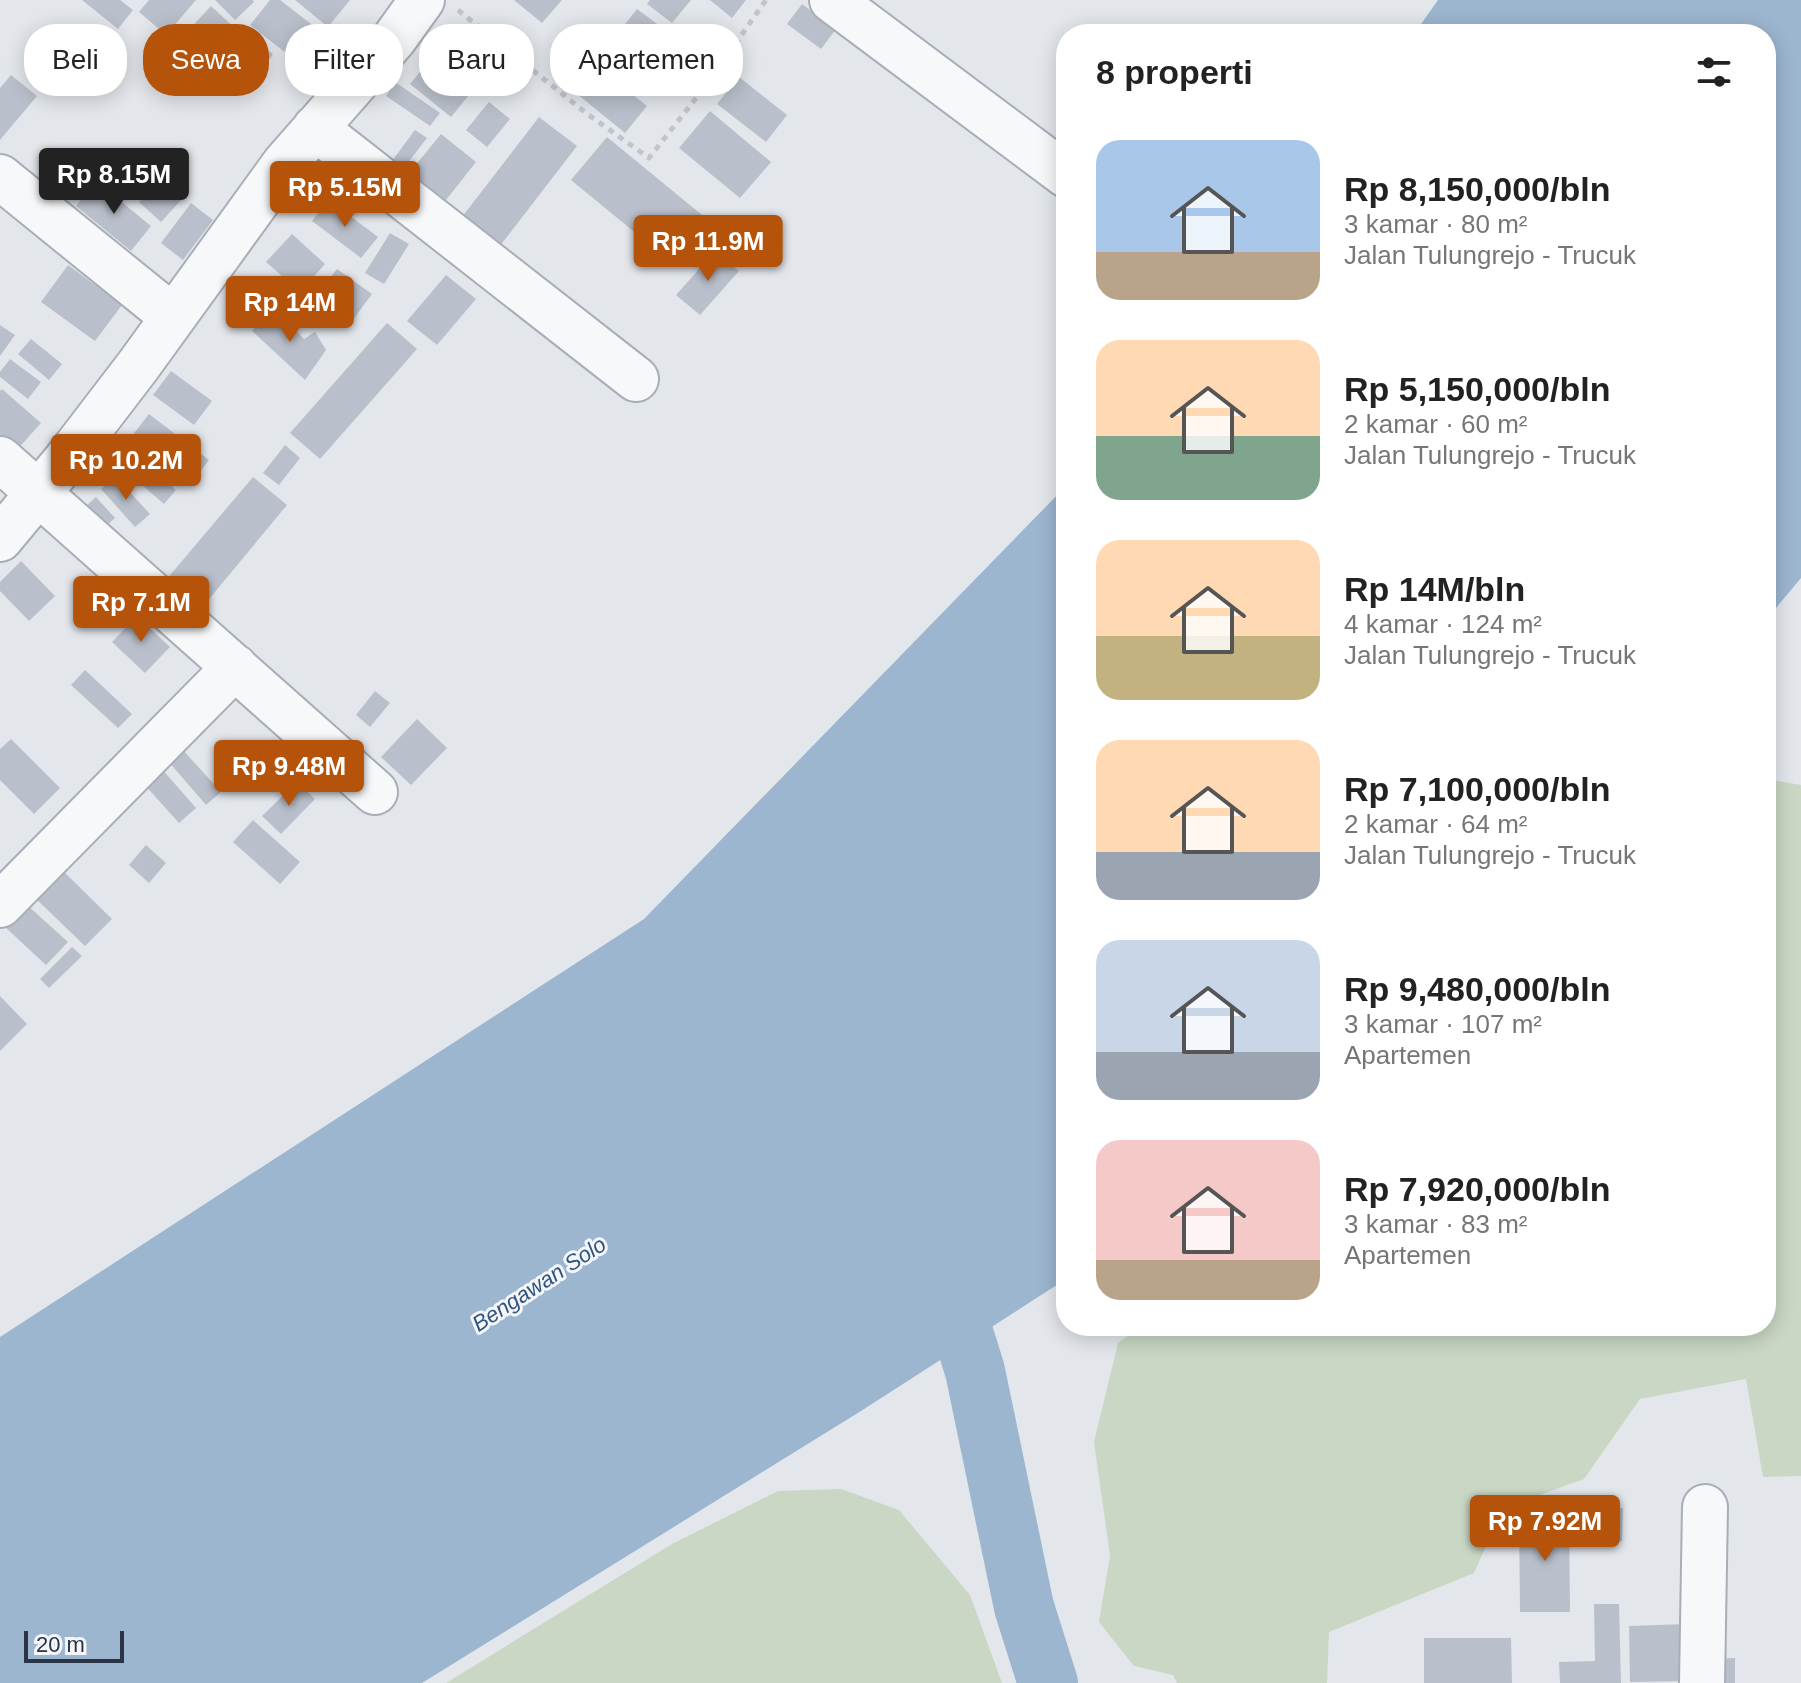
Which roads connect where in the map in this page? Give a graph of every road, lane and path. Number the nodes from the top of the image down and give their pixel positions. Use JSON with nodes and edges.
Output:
{"nodes":[{"id":1,"x":766,"y":0,"type":"edge"},
{"id":2,"x":832,"y":0,"type":"edge"},
{"id":3,"x":440,"y":4,"type":"edge"},
{"id":4,"x":315,"y":128,"type":"junction"},
{"id":5,"x":1056,"y":168,"type":"edge"},
{"id":6,"x":0,"y":177,"type":"edge"},
{"id":7,"x":173,"y":317,"type":"junction"},
{"id":8,"x":636,"y":379,"type":"dead end"},
{"id":9,"x":0,"y":459,"type":"edge"},
{"id":10,"x":38,"y":493,"type":"junction"},
{"id":11,"x":0,"y":539,"type":"edge"},
{"id":12,"x":235,"y":667,"type":"junction"},
{"id":13,"x":375,"y":792,"type":"dead end"},
{"id":14,"x":0,"y":905,"type":"edge"},
{"id":15,"x":1705,"y":1507,"type":"dead end"},
{"id":16,"x":1702,"y":1683,"type":"edge"}],
"edges":[{"from":1,"to":3,"type":"path"},
{"from":2,"to":5,"type":"street"},
{"from":3,"to":4,"type":"street"},
{"from":4,"to":7,"type":"street"},
{"from":4,"to":8,"type":"street"},
{"from":6,"to":7,"type":"street"},
{"from":7,"to":10,"type":"street"},
{"from":9,"to":10,"type":"street"},
{"from":10,"to":11,"type":"street"},
{"from":10,"to":12,"type":"street"},
{"from":12,"to":13,"type":"street"},
{"from":12,"to":14,"type":"street"},
{"from":15,"to":16,"type":"street"}]}
